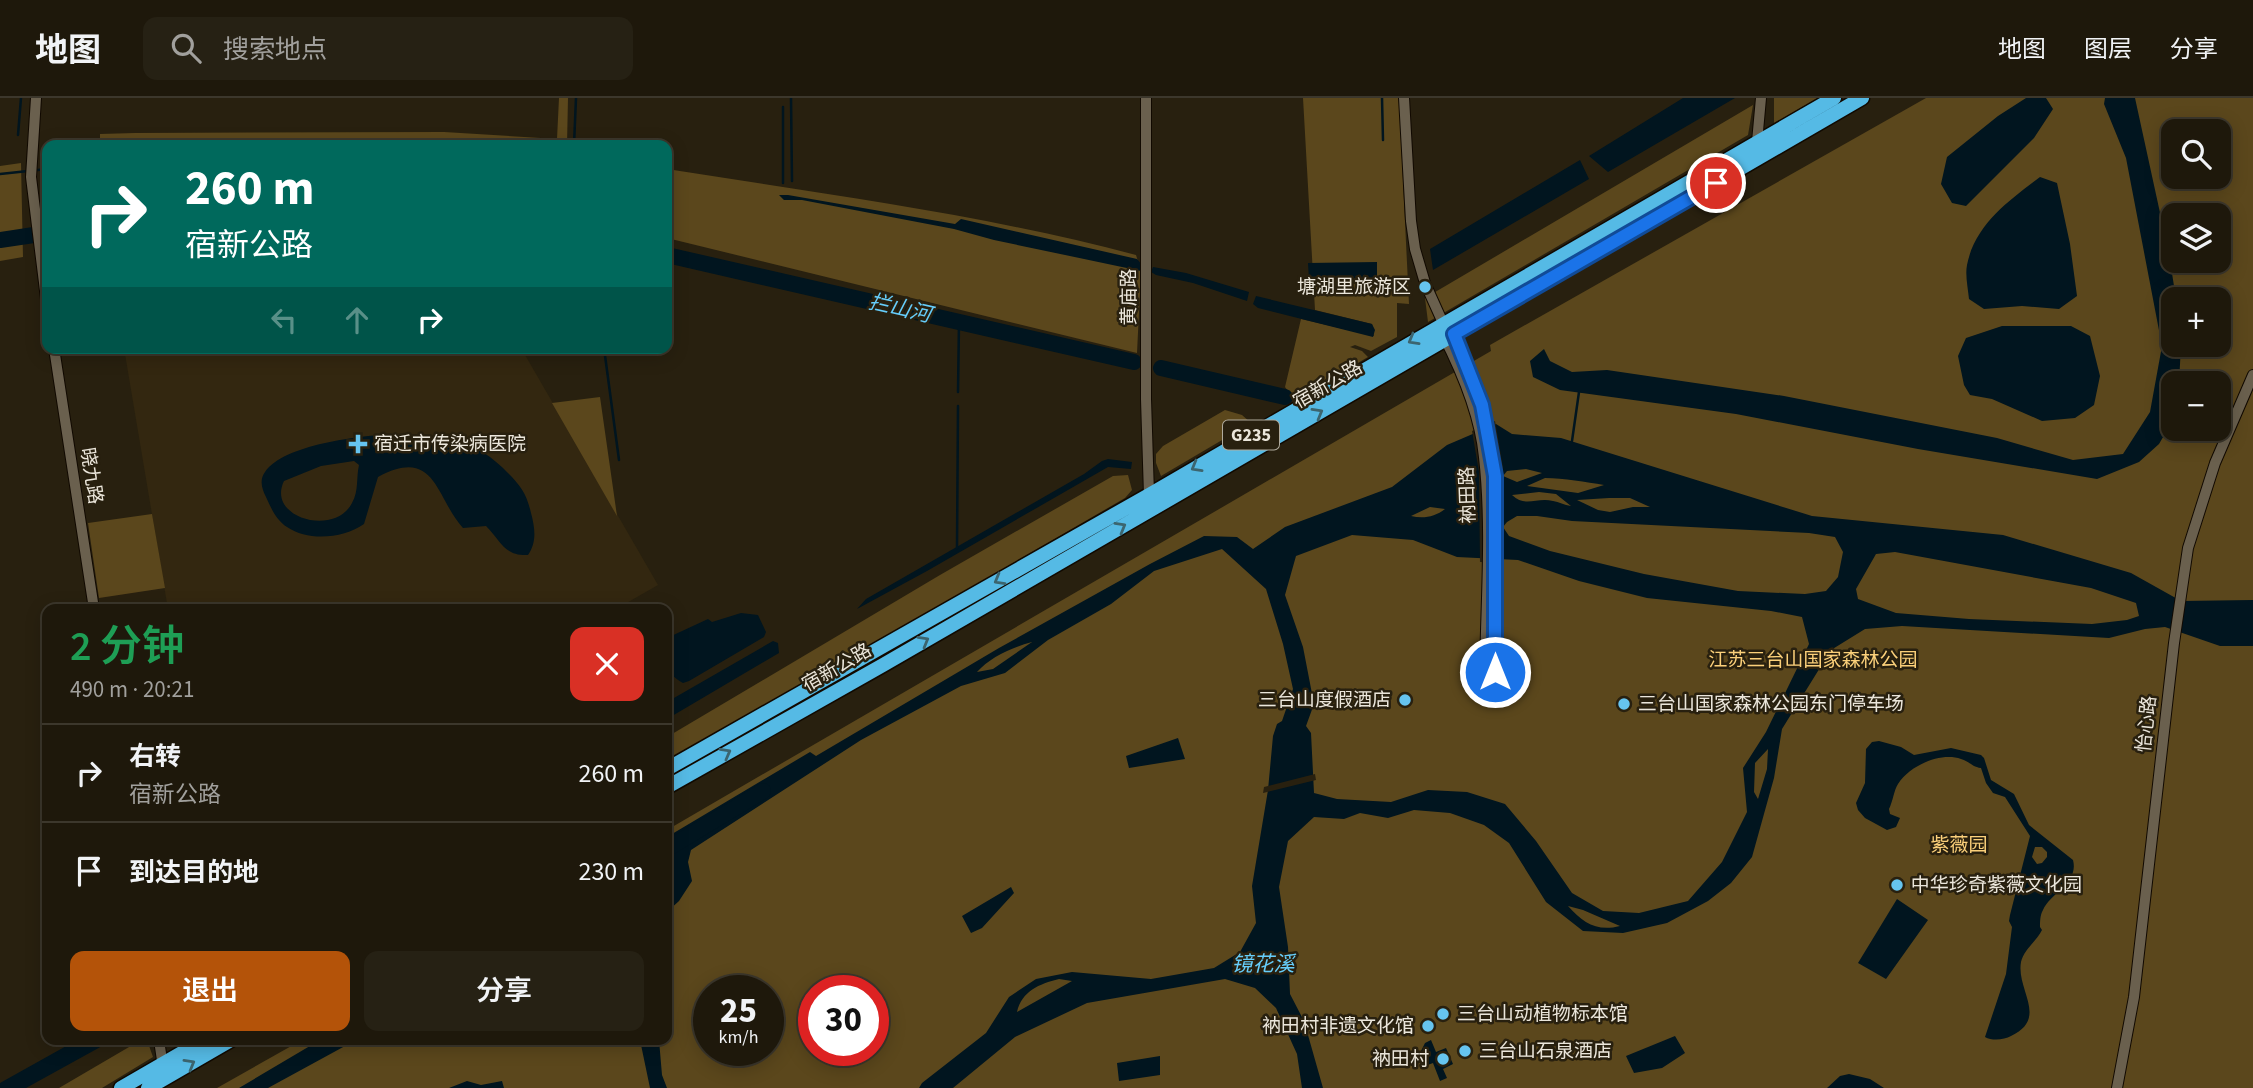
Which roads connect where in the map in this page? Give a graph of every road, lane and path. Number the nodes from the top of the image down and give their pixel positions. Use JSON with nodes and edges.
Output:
{"nodes":[{"id":1,"x":36,"y":98,"type":"edge"},
{"id":2,"x":1146,"y":98,"type":"edge"},
{"id":3,"x":1404,"y":98,"type":"edge"},
{"id":4,"x":1761,"y":98,"type":"edge"},
{"id":5,"x":1833,"y":98,"type":"edge"},
{"id":6,"x":1862,"y":98,"type":"edge"},
{"id":7,"x":1757,"y":142,"type":"junction"},
{"id":8,"x":42,"y":275,"type":"edge"},
{"id":9,"x":1443,"y":323,"type":"junction"},
{"id":10,"x":1450,"y":337,"type":"junction"},
{"id":11,"x":55,"y":354,"type":"edge"},
{"id":12,"x":2253,"y":375,"type":"edge"},
{"id":13,"x":1149,"y":495,"type":"junction"},
{"id":14,"x":93,"y":604,"type":"edge"},
{"id":15,"x":1490,"y":672,"type":"dead end"},
{"id":16,"x":672,"y":766,"type":"edge"},
{"id":17,"x":672,"y":784,"type":"edge"},
{"id":18,"x":160,"y":1045,"type":"edge"},
{"id":19,"x":195,"y":1045,"type":"edge"},
{"id":20,"x":222,"y":1045,"type":"edge"},
{"id":21,"x":163,"y":1063,"type":"junction"},
{"id":22,"x":154,"y":1084,"type":"edge"},
{"id":23,"x":121,"y":1088,"type":"edge"},
{"id":24,"x":2117,"y":1088,"type":"edge"}],
"edges":[{"from":1,"to":8,"type":"street"},
{"from":2,"to":13,"type":"street","name":"黄庙路"},
{"from":3,"to":9,"type":"street","name":"衲田路"},
{"from":4,"to":7,"type":"street"},
{"from":5,"to":7,"type":"highway","name":"宿新公路","number":"G235"},
{"from":6,"to":10,"type":"highway","name":"宿新公路"},
{"from":7,"to":9,"type":"highway","name":"宿新公路","number":"G235"},
{"from":9,"to":10,"type":"street","name":"衲田路"},
{"from":9,"to":13,"type":"highway","name":"宿新公路","number":"G235","one_way":true},
{"from":10,"to":15,"type":"street","name":"衲田路"},
{"from":17,"to":10,"type":"highway","name":"宿新公路","one_way":true},
{"from":11,"to":14,"type":"street","name":"晓九路"},
{"from":12,"to":24,"type":"street","name":"怡心路"},
{"from":13,"to":16,"type":"highway","name":"宿新公路","number":"G235","one_way":true},
{"from":18,"to":21,"type":"street"},
{"from":19,"to":21,"type":"highway"},
{"from":22,"to":20,"type":"highway","one_way":true},
{"from":21,"to":22,"type":"street"},
{"from":21,"to":23,"type":"highway"}]}
